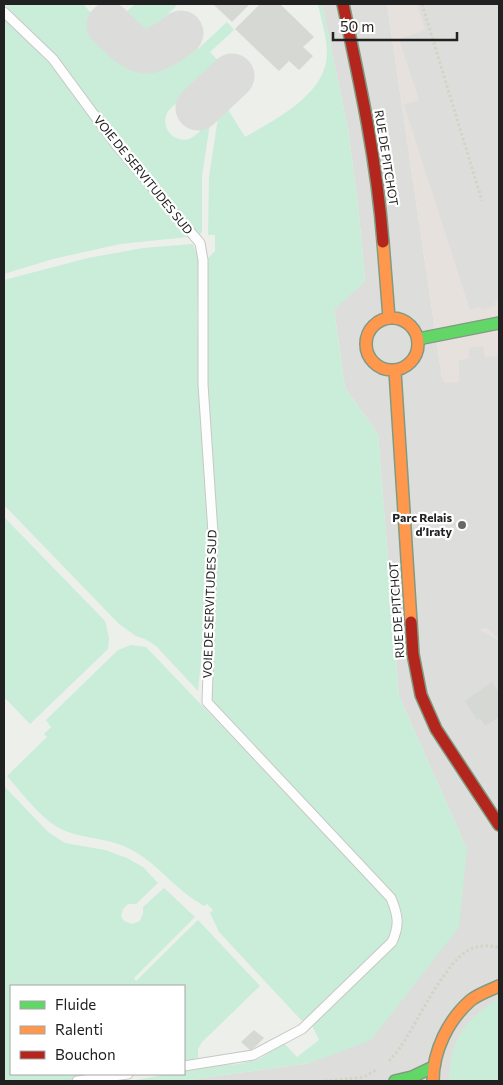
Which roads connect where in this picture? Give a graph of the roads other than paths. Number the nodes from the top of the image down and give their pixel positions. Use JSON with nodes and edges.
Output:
{"nodes":[{"id":1,"x":343,"y":4,"type":"edge"},
{"id":2,"x":4,"y":12,"type":"edge"},
{"id":3,"x":389,"y":318,"type":"junction"},
{"id":4,"x":499,"y":323,"type":"edge"},
{"id":5,"x":418,"y":339,"type":"junction"},
{"id":6,"x":396,"y":371,"type":"junction"},
{"id":7,"x":499,"y":825,"type":"edge"},
{"id":8,"x":499,"y":986,"type":"edge"},
{"id":9,"x":185,"y":1066,"type":"edge"},
{"id":10,"x":433,"y":1067,"type":"junction"},
{"id":11,"x":121,"y":1075,"type":"edge"},
{"id":12,"x":77,"y":1081,"type":"edge"},
{"id":13,"x":395,"y":1081,"type":"edge"},
{"id":14,"x":434,"y":1081,"type":"edge"}],
"edges":[{"from":1,"to":3,"type":"street","name":"RUE DE PITCHOT"},
{"from":2,"to":9,"type":"lane","name":"VOIE DE SERVITUDES SUD"},
{"from":3,"to":5,"type":"street"},
{"from":3,"to":6,"type":"street"},
{"from":4,"to":5,"type":"street"},
{"from":5,"to":6,"type":"street"},
{"from":6,"to":7,"type":"street","name":"RUE DE PITCHOT"},
{"from":8,"to":10,"type":"street"},
{"from":10,"to":13,"type":"street"},
{"from":10,"to":14,"type":"street"},
{"from":11,"to":12,"type":"lane"}]}
